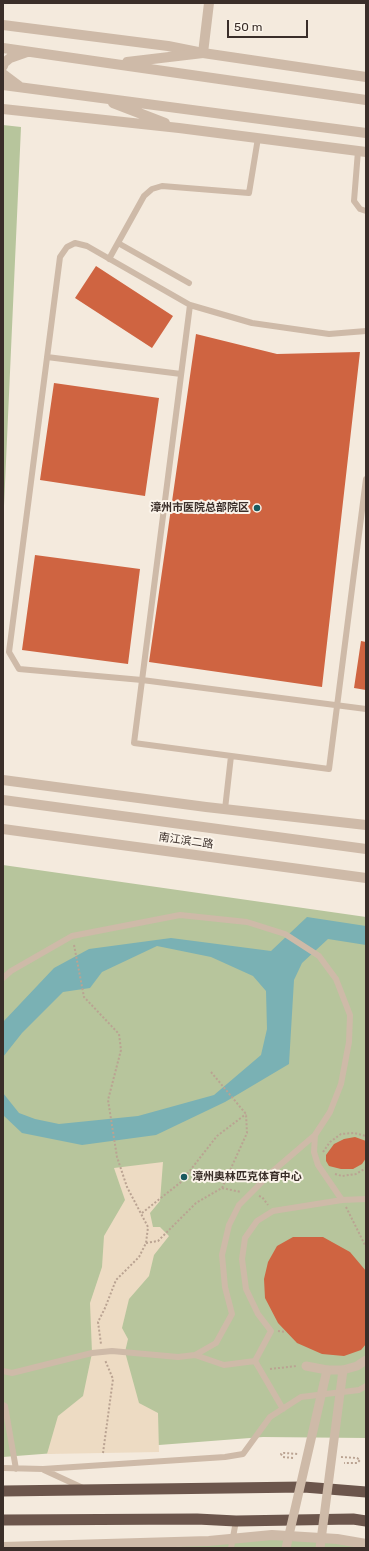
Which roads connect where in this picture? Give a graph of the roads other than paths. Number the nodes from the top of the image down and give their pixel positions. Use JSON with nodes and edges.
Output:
{"nodes":[{"id":1,"x":209,"y":3,"type":"edge"},
{"id":2,"x":3,"y":25,"type":"edge"},
{"id":3,"x":3,"y":48,"type":"edge"},
{"id":4,"x":28,"y":52,"type":"junction"},
{"id":5,"x":203,"y":53,"type":"junction"},
{"id":6,"x":112,"y":63,"type":"junction"},
{"id":7,"x":3,"y":66,"type":"edge"},
{"id":8,"x":3,"y":74,"type":"edge"},
{"id":9,"x":366,"y":77,"type":"edge"},
{"id":10,"x":3,"y":85,"type":"edge"},
{"id":11,"x":20,"y":87,"type":"junction"},
{"id":12,"x":97,"y":98,"type":"junction"},
{"id":13,"x":366,"y":100,"type":"edge"},
{"id":14,"x":3,"y":109,"type":"edge"},
{"id":15,"x":178,"y":128,"type":"junction"},
{"id":16,"x":366,"y":133,"type":"edge"},
{"id":17,"x":258,"y":138,"type":"junction"},
{"id":18,"x":364,"y":151,"type":"edge"},
{"id":19,"x":366,"y":211,"type":"edge"},
{"id":20,"x":118,"y":243,"type":"junction"},
{"id":21,"x":109,"y":258,"type":"junction"},
{"id":22,"x":189,"y":283,"type":"dead end"},
{"id":23,"x":190,"y":305,"type":"junction"},
{"id":24,"x":366,"y":331,"type":"edge"},
{"id":25,"x":47,"y":357,"type":"junction"},
{"id":26,"x":181,"y":374,"type":"junction"},
{"id":27,"x":366,"y":479,"type":"edge"},
{"id":28,"x":142,"y":680,"type":"junction"},
{"id":29,"x":337,"y":705,"type":"junction"},
{"id":30,"x":366,"y":709,"type":"edge"},
{"id":31,"x":231,"y":756,"type":"junction"},
{"id":32,"x":3,"y":780,"type":"edge"},
{"id":33,"x":3,"y":800,"type":"edge"},
{"id":34,"x":225,"y":809,"type":"junction"},
{"id":35,"x":366,"y":825,"type":"edge"},
{"id":36,"x":3,"y":829,"type":"edge"},
{"id":37,"x":366,"y":849,"type":"edge"},
{"id":38,"x":366,"y":878,"type":"edge"},
{"id":39,"x":3,"y":978,"type":"edge"},
{"id":40,"x":315,"y":1135,"type":"junction"},
{"id":41,"x":366,"y":1199,"type":"edge"},
{"id":42,"x":342,"y":1200,"type":"junction"},
{"id":43,"x":195,"y":1355,"type":"junction"},
{"id":44,"x":366,"y":1360,"type":"edge"},
{"id":45,"x":255,"y":1361,"type":"junction"},
{"id":46,"x":306,"y":1366,"type":"road end"},
{"id":47,"x":327,"y":1370,"type":"junction"},
{"id":48,"x":343,"y":1370,"type":"junction"},
{"id":49,"x":3,"y":1371,"type":"edge"},
{"id":50,"x":366,"y":1386,"type":"edge"},
{"id":51,"x":3,"y":1405,"type":"edge"},
{"id":52,"x":283,"y":1409,"type":"junction"},
{"id":53,"x":3,"y":1468,"type":"edge"},
{"id":54,"x":16,"y":1469,"type":"junction"},
{"id":55,"x":43,"y":1469,"type":"junction"},
{"id":56,"x":88,"y":1490,"type":"junction"},
{"id":57,"x":3,"y":1492,"type":"edge"},
{"id":58,"x":366,"y":1492,"type":"edge"},
{"id":59,"x":3,"y":1520,"type":"edge"},
{"id":60,"x":236,"y":1521,"type":"junction"},
{"id":61,"x":366,"y":1521,"type":"edge"},
{"id":62,"x":232,"y":1543,"type":"edge"},
{"id":63,"x":366,"y":1544,"type":"edge"},
{"id":64,"x":3,"y":1547,"type":"edge"},
{"id":65,"x":286,"y":1548,"type":"edge"},
{"id":66,"x":320,"y":1548,"type":"edge"}],
"edges":[{"from":1,"to":5,"type":"street"},
{"from":2,"to":5,"type":"street"},
{"from":3,"to":4,"type":"street"},
{"from":4,"to":6,"type":"street"},
{"from":4,"to":7,"type":"street"},
{"from":5,"to":6,"type":"street"},
{"from":5,"to":9,"type":"street"},
{"from":6,"to":13,"type":"street"},
{"from":8,"to":11,"type":"street"},
{"from":10,"to":11,"type":"street"},
{"from":11,"to":12,"type":"street"},
{"from":12,"to":15,"type":"street"},
{"from":12,"to":16,"type":"street"},
{"from":14,"to":15,"type":"street"},
{"from":15,"to":17,"type":"street"},
{"from":17,"to":18,"type":"street"},
{"from":17,"to":20,"type":"lane"},
{"from":18,"to":19,"type":"lane"},
{"from":20,"to":21,"type":"lane"},
{"from":20,"to":22,"type":"lane"},
{"from":21,"to":23,"type":"lane"},
{"from":21,"to":25,"type":"lane"},
{"from":23,"to":24,"type":"lane"},
{"from":23,"to":26,"type":"lane"},
{"from":25,"to":26,"type":"lane"},
{"from":25,"to":28,"type":"lane"},
{"from":26,"to":28,"type":"lane"},
{"from":27,"to":29,"type":"lane"},
{"from":28,"to":29,"type":"lane"},
{"from":28,"to":31,"type":"lane"},
{"from":29,"to":30,"type":"lane"},
{"from":29,"to":31,"type":"lane"},
{"from":31,"to":34,"type":"lane"},
{"from":32,"to":34,"type":"street"},
{"from":33,"to":37,"type":"street","name":"南江滨二路"},
{"from":34,"to":35,"type":"street"},
{"from":36,"to":38,"type":"street","name":"南江滨二路"},
{"from":39,"to":40,"type":"lane"},
{"from":40,"to":42,"type":"lane"},
{"from":40,"to":43,"type":"lane"},
{"from":41,"to":42,"type":"lane"},
{"from":42,"to":45,"type":"lane"},
{"from":43,"to":45,"type":"lane"},
{"from":43,"to":49,"type":"lane"},
{"from":44,"to":48,"type":"street"},
{"from":45,"to":52,"type":"lane"},
{"from":46,"to":47,"type":"street"},
{"from":47,"to":48,"type":"street"},
{"from":47,"to":65,"type":"street","bridge":true},
{"from":48,"to":66,"type":"street","bridge":true},
{"from":50,"to":52,"type":"lane"},
{"from":51,"to":54,"type":"lane"},
{"from":52,"to":55,"type":"lane"},
{"from":53,"to":54,"type":"lane"},
{"from":54,"to":55,"type":"lane"},
{"from":55,"to":56,"type":"lane"},
{"from":56,"to":57,"type":"highway"},
{"from":56,"to":58,"type":"highway"},
{"from":59,"to":60,"type":"highway"},
{"from":60,"to":61,"type":"highway"},
{"from":60,"to":62,"type":"lane"},
{"from":62,"to":63,"type":"street"},
{"from":62,"to":64,"type":"street"}]}
